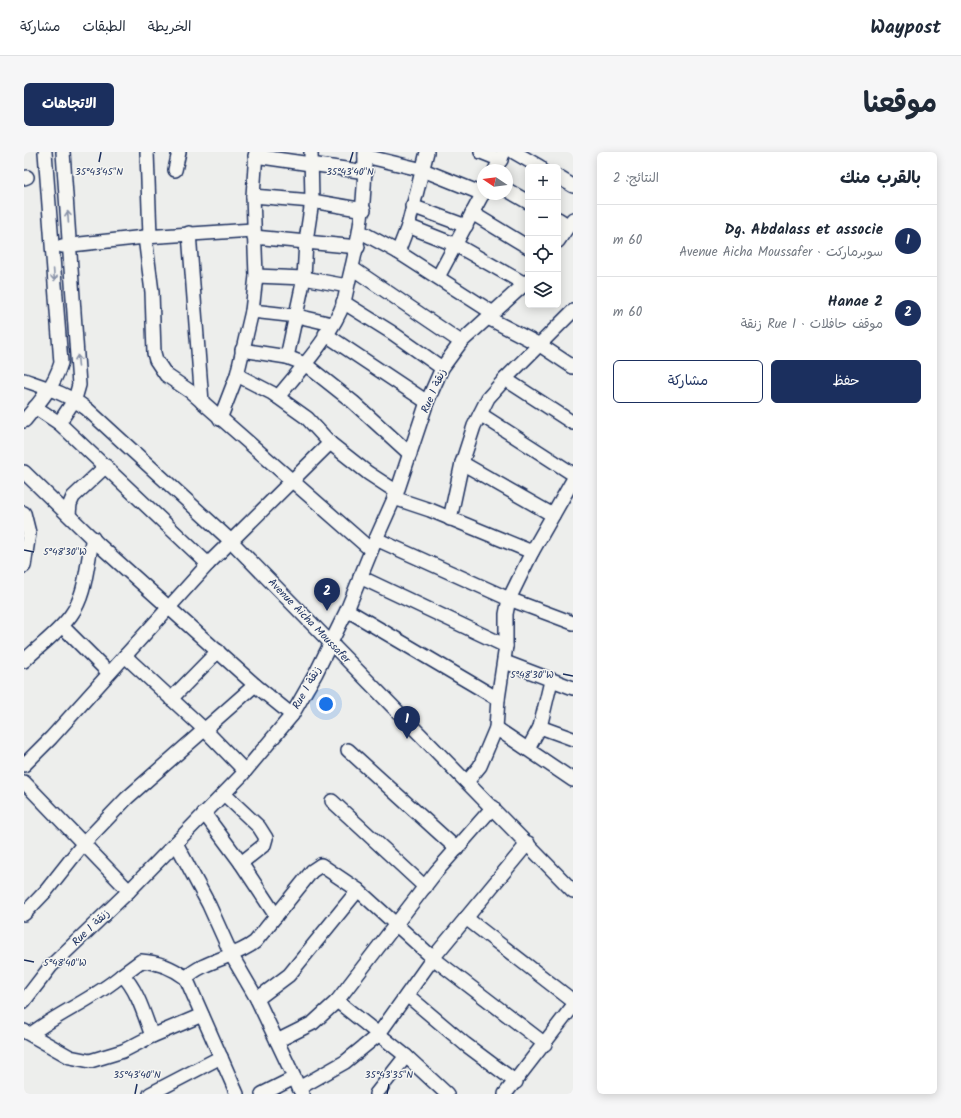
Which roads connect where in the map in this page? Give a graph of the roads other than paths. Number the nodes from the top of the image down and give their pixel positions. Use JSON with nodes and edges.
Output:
{"nodes":[{"id":1,"x":45,"y":152,"type":"edge"},
{"id":2,"x":63,"y":152,"type":"edge"},
{"id":3,"x":147,"y":152,"type":"edge"},
{"id":4,"x":179,"y":152,"type":"edge"},
{"id":5,"x":311,"y":152,"type":"edge"},
{"id":6,"x":427,"y":152,"type":"edge"},
{"id":7,"x":481,"y":152,"type":"edge"},
{"id":8,"x":514,"y":152,"type":"edge"},
{"id":9,"x":256,"y":154,"type":"edge"},
{"id":10,"x":365,"y":154,"type":"edge"},
{"id":11,"x":500,"y":161,"type":"edge"},
{"id":12,"x":535,"y":164,"type":"edge"},
{"id":13,"x":311,"y":165,"type":"junction"},
{"id":14,"x":175,"y":170,"type":"dead end"},
{"id":15,"x":423,"y":170,"type":"junction"},
{"id":16,"x":366,"y":172,"type":"junction"},
{"id":17,"x":561,"y":179,"type":"edge"},
{"id":18,"x":573,"y":186,"type":"edge"},
{"id":19,"x":477,"y":191,"type":"edge"},
{"id":20,"x":513,"y":193,"type":"edge"},
{"id":21,"x":253,"y":196,"type":"junction"},
{"id":22,"x":479,"y":200,"type":"edge"},
{"id":23,"x":525,"y":200,"type":"edge"},
{"id":24,"x":312,"y":201,"type":"junction"},
{"id":25,"x":412,"y":206,"type":"junction"},
{"id":26,"x":364,"y":210,"type":"junction"},
{"id":27,"x":472,"y":213,"type":"junction"},
{"id":28,"x":567,"y":221,"type":"edge"},
{"id":29,"x":408,"y":226,"type":"junction"},
{"id":30,"x":466,"y":226,"type":"junction"},
{"id":31,"x":361,"y":232,"type":"junction"},
{"id":32,"x":189,"y":233,"type":"junction"},
{"id":33,"x":253,"y":233,"type":"junction"},
{"id":34,"x":560,"y":236,"type":"edge"},
{"id":35,"x":147,"y":237,"type":"junction"},
{"id":36,"x":306,"y":241,"type":"junction"},
{"id":37,"x":456,"y":245,"type":"junction"},
{"id":38,"x":525,"y":245,"type":"edge"},
{"id":39,"x":70,"y":246,"type":"junction"},
{"id":40,"x":52,"y":247,"type":"junction"},
{"id":41,"x":358,"y":247,"type":"junction"},
{"id":42,"x":398,"y":252,"type":"junction"},
{"id":43,"x":352,"y":268,"type":"junction"},
{"id":44,"x":256,"y":276,"type":"junction"},
{"id":45,"x":438,"y":277,"type":"junction"},
{"id":46,"x":304,"y":278,"type":"junction"},
{"id":47,"x":525,"y":282,"type":"edge"},
{"id":48,"x":525,"y":284,"type":"edge"},
{"id":49,"x":347,"y":286,"type":"junction"},
{"id":50,"x":344,"y":302,"type":"junction"},
{"id":51,"x":252,"y":311,"type":"junction"},
{"id":52,"x":573,"y":311,"type":"edge"},
{"id":53,"x":491,"y":315,"type":"junction"},
{"id":54,"x":297,"y":316,"type":"junction"},
{"id":55,"x":329,"y":329,"type":"junction"},
{"id":56,"x":461,"y":342,"type":"junction"},
{"id":57,"x":540,"y":345,"type":"junction"},
{"id":58,"x":242,"y":350,"type":"junction"},
{"id":59,"x":287,"y":358,"type":"junction"},
{"id":60,"x":305,"y":364,"type":"junction"},
{"id":61,"x":573,"y":367,"type":"edge"},
{"id":62,"x":442,"y":368,"type":"junction"},
{"id":63,"x":237,"y":375,"type":"junction"},
{"id":64,"x":505,"y":379,"type":"junction"},
{"id":65,"x":24,"y":380,"type":"edge"},
{"id":66,"x":51,"y":388,"type":"junction"},
{"id":67,"x":278,"y":397,"type":"junction"},
{"id":68,"x":75,"y":399,"type":"junction"},
{"id":69,"x":202,"y":402,"type":"junction"},
{"id":70,"x":428,"y":402,"type":"junction"},
{"id":71,"x":35,"y":407,"type":"junction"},
{"id":72,"x":480,"y":414,"type":"junction"},
{"id":73,"x":220,"y":419,"type":"junction"},
{"id":74,"x":24,"y":421,"type":"edge"},
{"id":75,"x":60,"y":422,"type":"junction"},
{"id":76,"x":573,"y":423,"type":"edge"},
{"id":77,"x":330,"y":442,"type":"junction"},
{"id":78,"x":410,"y":454,"type":"junction"},
{"id":79,"x":462,"y":462,"type":"junction"},
{"id":80,"x":106,"y":466,"type":"junction"},
{"id":81,"x":24,"y":472,"type":"edge"},
{"id":82,"x":573,"y":474,"type":"edge"},
{"id":83,"x":573,"y":480,"type":"edge"},
{"id":84,"x":293,"y":481,"type":"junction"},
{"id":85,"x":395,"y":495,"type":"junction"},
{"id":86,"x":24,"y":513,"type":"edge"},
{"id":87,"x":70,"y":514,"type":"junction"},
{"id":88,"x":553,"y":515,"type":"junction"},
{"id":89,"x":450,"y":519,"type":"junction"},
{"id":90,"x":92,"y":538,"type":"junction"},
{"id":91,"x":231,"y":541,"type":"junction"},
{"id":92,"x":374,"y":544,"type":"junction"},
{"id":93,"x":532,"y":552,"type":"junction"},
{"id":94,"x":208,"y":564,"type":"junction"},
{"id":95,"x":24,"y":566,"type":"edge"},
{"id":96,"x":360,"y":577,"type":"junction"},
{"id":97,"x":510,"y":599,"type":"junction"},
{"id":98,"x":169,"y":607,"type":"junction"},
{"id":99,"x":347,"y":610,"type":"junction"},
{"id":100,"x":573,"y":623,"type":"edge"},
{"id":101,"x":62,"y":626,"type":"junction"},
{"id":102,"x":331,"y":644,"type":"junction"},
{"id":103,"x":506,"y":646,"type":"junction"},
{"id":104,"x":218,"y":651,"type":"junction"},
{"id":105,"x":125,"y":656,"type":"junction"},
{"id":106,"x":24,"y":661,"type":"edge"},
{"id":107,"x":505,"y":662,"type":"junction"},
{"id":108,"x":109,"y":673,"type":"junction"},
{"id":109,"x":551,"y":681,"type":"junction"},
{"id":110,"x":254,"y":685,"type":"junction"},
{"id":111,"x":573,"y":688,"type":"edge"},
{"id":112,"x":171,"y":699,"type":"junction"},
{"id":113,"x":498,"y":699,"type":"junction"},
{"id":114,"x":292,"y":715,"type":"junction"},
{"id":115,"x":540,"y":727,"type":"junction"},
{"id":116,"x":496,"y":728,"type":"junction"},
{"id":117,"x":205,"y":730,"type":"junction"},
{"id":118,"x":573,"y":739,"type":"edge"},
{"id":119,"x":528,"y":749,"type":"junction"},
{"id":120,"x":348,"y":750,"type":"dead end"},
{"id":121,"x":24,"y":765,"type":"edge"},
{"id":122,"x":245,"y":771,"type":"junction"},
{"id":123,"x":573,"y":780,"type":"edge"},
{"id":124,"x":24,"y":782,"type":"edge"},
{"id":125,"x":467,"y":782,"type":"junction"},
{"id":126,"x":224,"y":794,"type":"junction"},
{"id":127,"x":332,"y":801,"type":"dead end"},
{"id":128,"x":492,"y":807,"type":"junction"},
{"id":129,"x":204,"y":813,"type":"junction"},
{"id":130,"x":84,"y":843,"type":"junction"},
{"id":131,"x":176,"y":843,"type":"junction"},
{"id":132,"x":528,"y":843,"type":"junction"},
{"id":133,"x":457,"y":849,"type":"junction"},
{"id":134,"x":241,"y":863,"type":"junction"},
{"id":135,"x":426,"y":887,"type":"junction"},
{"id":136,"x":129,"y":890,"type":"junction"},
{"id":137,"x":358,"y":890,"type":"junction"},
{"id":138,"x":573,"y":891,"type":"edge"},
{"id":139,"x":24,"y":914,"type":"edge"},
{"id":140,"x":276,"y":916,"type":"junction"},
{"id":141,"x":466,"y":918,"type":"junction"},
{"id":142,"x":395,"y":924,"type":"junction"},
{"id":143,"x":232,"y":956,"type":"junction"},
{"id":144,"x":433,"y":958,"type":"junction"},
{"id":145,"x":122,"y":975,"type":"junction"},
{"id":146,"x":186,"y":978,"type":"junction"},
{"id":147,"x":407,"y":995,"type":"junction"},
{"id":148,"x":257,"y":999,"type":"junction"},
{"id":149,"x":24,"y":1001,"type":"edge"},
{"id":150,"x":337,"y":1001,"type":"junction"},
{"id":151,"x":573,"y":1001,"type":"edge"},
{"id":152,"x":573,"y":1006,"type":"edge"},
{"id":153,"x":202,"y":1015,"type":"junction"},
{"id":154,"x":28,"y":1033,"type":"edge"},
{"id":155,"x":378,"y":1035,"type":"junction"},
{"id":156,"x":152,"y":1036,"type":"junction"},
{"id":157,"x":277,"y":1041,"type":"junction"},
{"id":158,"x":545,"y":1044,"type":"junction"},
{"id":159,"x":406,"y":1056,"type":"junction"},
{"id":160,"x":221,"y":1057,"type":"junction"},
{"id":161,"x":516,"y":1082,"type":"junction"},
{"id":162,"x":298,"y":1086,"type":"edge"},
{"id":163,"x":440,"y":1092,"type":"edge"},
{"id":164,"x":150,"y":1094,"type":"edge"},
{"id":165,"x":237,"y":1094,"type":"edge"},
{"id":166,"x":262,"y":1094,"type":"edge"},
{"id":167,"x":376,"y":1094,"type":"edge"},
{"id":168,"x":505,"y":1094,"type":"edge"}],
"edges":[{"from":1,"to":40,"type":"street"},
{"from":39,"to":2,"type":"street","one_way":true},
{"from":3,"to":35,"type":"street"},
{"from":4,"to":14,"type":"street"},
{"from":5,"to":13,"type":"street"},
{"from":6,"to":15,"type":"street"},
{"from":7,"to":11,"type":"street"},
{"from":8,"to":12,"type":"street"},
{"from":9,"to":13,"type":"street"},
{"from":9,"to":21,"type":"street"},
{"from":10,"to":15,"type":"street"},
{"from":10,"to":16,"type":"street"},
{"from":13,"to":16,"type":"street"},
{"from":13,"to":24,"type":"street"},
{"from":15,"to":19,"type":"street"},
{"from":15,"to":25,"type":"street"},
{"from":16,"to":26,"type":"street"},
{"from":17,"to":18,"type":"street"},
{"from":20,"to":23,"type":"street"},
{"from":21,"to":24,"type":"street"},
{"from":21,"to":33,"type":"street"},
{"from":22,"to":27,"type":"street"},
{"from":24,"to":26,"type":"street"},
{"from":24,"to":36,"type":"street"},
{"from":25,"to":29,"type":"street"},
{"from":25,"to":30,"type":"street"},
{"from":26,"to":31,"type":"street"},
{"from":27,"to":30,"type":"street"},
{"from":27,"to":38,"type":"street"},
{"from":28,"to":34,"type":"street"},
{"from":29,"to":37,"type":"street"},
{"from":29,"to":42,"type":"street"},
{"from":30,"to":37,"type":"street"},
{"from":31,"to":41,"type":"street"},
{"from":31,"to":42,"type":"street"},
{"from":32,"to":33,"type":"street"},
{"from":32,"to":35,"type":"street"},
{"from":32,"to":69,"type":"street"},
{"from":33,"to":36,"type":"street"},
{"from":33,"to":44,"type":"street"},
{"from":35,"to":39,"type":"street"},
{"from":35,"to":69,"type":"street"},
{"from":36,"to":41,"type":"street"},
{"from":36,"to":46,"type":"street"},
{"from":37,"to":45,"type":"street"},
{"from":37,"to":47,"type":"street"},
{"from":39,"to":40,"type":"street"},
{"from":68,"to":39,"type":"street","one_way":true},
{"from":40,"to":66,"type":"street","one_way":true},
{"from":41,"to":43,"type":"street"},
{"from":42,"to":45,"type":"street"},
{"from":43,"to":49,"type":"street"},
{"from":43,"to":56,"type":"street"},
{"from":44,"to":46,"type":"street"},
{"from":44,"to":51,"type":"street"},
{"from":45,"to":53,"type":"street"},
{"from":46,"to":49,"type":"street"},
{"from":46,"to":54,"type":"street"},
{"from":48,"to":53,"type":"street","name":"Rue 1 زنقة"},
{"from":49,"to":50,"type":"street"},
{"from":50,"to":55,"type":"street"},
{"from":50,"to":62,"type":"street"},
{"from":51,"to":54,"type":"street"},
{"from":51,"to":58,"type":"street"},
{"from":52,"to":57,"type":"street"},
{"from":53,"to":56,"type":"street","name":"Rue 1 زنقة"},
{"from":53,"to":57,"type":"street"},
{"from":54,"to":55,"type":"street"},
{"from":54,"to":59,"type":"street"},
{"from":55,"to":60,"type":"street"},
{"from":55,"to":70,"type":"street"},
{"from":56,"to":62,"type":"street","name":"Rue 1 زنقة"},
{"from":57,"to":61,"type":"street"},
{"from":57,"to":64,"type":"street"},
{"from":58,"to":59,"type":"street"},
{"from":58,"to":63,"type":"street"},
{"from":59,"to":60,"type":"street"},
{"from":60,"to":67,"type":"street"},
{"from":60,"to":78,"type":"street"},
{"from":62,"to":70,"type":"street","name":"Rue 1 زنقة"},
{"from":63,"to":67,"type":"street"},
{"from":63,"to":73,"type":"street"},
{"from":64,"to":72,"type":"street"},
{"from":64,"to":76,"type":"street"},
{"from":65,"to":66,"type":"street","name":"Avenue Aicha Moussafer"},
{"from":66,"to":68,"type":"street","name":"Avenue Aicha Moussafer"},
{"from":66,"to":71,"type":"street"},
{"from":67,"to":77,"type":"street"},
{"from":68,"to":75,"type":"street"},
{"from":68,"to":91,"type":"street","name":"Avenue Aicha Moussafer"},
{"from":69,"to":73,"type":"street"},
{"from":70,"to":78,"type":"street","name":"Rue 1 زنقة"},
{"from":71,"to":74,"type":"street"},
{"from":71,"to":75,"type":"street"},
{"from":72,"to":79,"type":"street"},
{"from":72,"to":82,"type":"street"},
{"from":73,"to":84,"type":"street"},
{"from":75,"to":80,"type":"street"},
{"from":77,"to":84,"type":"street"},
{"from":77,"to":85,"type":"street"},
{"from":78,"to":85,"type":"street","name":"Rue 1 زنقة"},
{"from":79,"to":88,"type":"street"},
{"from":79,"to":89,"type":"street"},
{"from":80,"to":87,"type":"street"},
{"from":80,"to":94,"type":"street"},
{"from":81,"to":87,"type":"street"},
{"from":83,"to":88,"type":"street"},
{"from":84,"to":91,"type":"street"},
{"from":84,"to":92,"type":"street"},
{"from":85,"to":89,"type":"street"},
{"from":85,"to":92,"type":"street","name":"Rue 1 زنقة"},
{"from":86,"to":95,"type":"street"},
{"from":87,"to":90,"type":"street"},
{"from":88,"to":93,"type":"street"},
{"from":89,"to":93,"type":"street"},
{"from":90,"to":98,"type":"street"},
{"from":90,"to":101,"type":"street"},
{"from":91,"to":94,"type":"street"},
{"from":91,"to":102,"type":"street","name":"Avenue Aicha Moussafer"},
{"from":92,"to":96,"type":"street","name":"Rue 1 زنقة"},
{"from":92,"to":97,"type":"street"},
{"from":93,"to":97,"type":"street"},
{"from":94,"to":98,"type":"street"},
{"from":96,"to":99,"type":"street","name":"Rue 1 زنقة"},
{"from":96,"to":103,"type":"street"},
{"from":97,"to":100,"type":"street"},
{"from":97,"to":103,"type":"street"},
{"from":98,"to":104,"type":"street"},
{"from":98,"to":105,"type":"street"},
{"from":99,"to":102,"type":"street","name":"Rue 1 زنقة"},
{"from":99,"to":113,"type":"street"},
{"from":101,"to":106,"type":"street"},
{"from":101,"to":108,"type":"street"},
{"from":102,"to":114,"type":"street","name":"Rue 1 زنقة"},
{"from":102,"to":125,"type":"street","name":"Avenue Aicha Moussafer"},
{"from":103,"to":107,"type":"street"},
{"from":104,"to":110,"type":"street"},
{"from":104,"to":112,"type":"street"},
{"from":105,"to":108,"type":"street"},
{"from":105,"to":112,"type":"street"},
{"from":107,"to":109,"type":"street"},
{"from":107,"to":113,"type":"street"},
{"from":108,"to":121,"type":"street"},
{"from":109,"to":111,"type":"street"},
{"from":109,"to":115,"type":"street"},
{"from":110,"to":114,"type":"street"},
{"from":110,"to":117,"type":"street"},
{"from":112,"to":117,"type":"street"},
{"from":113,"to":116,"type":"street"},
{"from":114,"to":122,"type":"street","name":"Rue 1 زنقة"},
{"from":115,"to":118,"type":"street"},
{"from":115,"to":119,"type":"street"},
{"from":116,"to":119,"type":"street"},
{"from":116,"to":125,"type":"street"},
{"from":117,"to":122,"type":"street"},
{"from":117,"to":130,"type":"street"},
{"from":119,"to":123,"type":"street"},
{"from":120,"to":133,"type":"street"},
{"from":122,"to":126,"type":"street","name":"Rue 1 زنقة"},
{"from":124,"to":130,"type":"street"},
{"from":125,"to":128,"type":"street","name":"Avenue Aicha Moussafer"},
{"from":126,"to":129,"type":"street","name":"Rue 1 زنقة"},
{"from":126,"to":134,"type":"street"},
{"from":127,"to":135,"type":"street"},
{"from":128,"to":132,"type":"street","name":"Avenue Aicha Moussafer"},
{"from":128,"to":133,"type":"street"},
{"from":129,"to":131,"type":"street","name":"Rue 1 زنقة"},
{"from":129,"to":134,"type":"street"},
{"from":130,"to":136,"type":"street"},
{"from":130,"to":139,"type":"street"},
{"from":131,"to":136,"type":"street","name":"Rue 1 زنقة"},
{"from":131,"to":143,"type":"street"},
{"from":132,"to":138,"type":"street","name":"Avenue Aicha Moussafer"},
{"from":132,"to":141,"type":"street"},
{"from":133,"to":135,"type":"street"},
{"from":134,"to":140,"type":"street"},
{"from":135,"to":142,"type":"street"},
{"from":136,"to":149,"type":"street","name":"Rue 1 زنقة"},
{"from":137,"to":140,"type":"street"},
{"from":137,"to":142,"type":"street"},
{"from":137,"to":148,"type":"street"},
{"from":140,"to":143,"type":"street"},
{"from":141,"to":144,"type":"street"},
{"from":141,"to":151,"type":"street"},
{"from":142,"to":144,"type":"street"},
{"from":142,"to":150,"type":"street"},
{"from":143,"to":146,"type":"street"},
{"from":143,"to":148,"type":"street"},
{"from":144,"to":147,"type":"street"},
{"from":144,"to":158,"type":"street"},
{"from":145,"to":146,"type":"street"},
{"from":145,"to":154,"type":"street"},
{"from":145,"to":156,"type":"street"},
{"from":146,"to":153,"type":"street"},
{"from":147,"to":155,"type":"street"},
{"from":147,"to":161,"type":"street"},
{"from":148,"to":157,"type":"street"},
{"from":150,"to":155,"type":"street"},
{"from":150,"to":157,"type":"street"},
{"from":152,"to":158,"type":"street"},
{"from":153,"to":156,"type":"street"},
{"from":153,"to":160,"type":"street"},
{"from":154,"to":156,"type":"street"},
{"from":155,"to":159,"type":"street"},
{"from":155,"to":162,"type":"street"},
{"from":157,"to":162,"type":"street"},
{"from":158,"to":161,"type":"street"},
{"from":159,"to":163,"type":"street"},
{"from":159,"to":167,"type":"street"},
{"from":160,"to":164,"type":"street"},
{"from":160,"to":165,"type":"street"},
{"from":161,"to":168,"type":"street"},
{"from":162,"to":166,"type":"street"}]}
